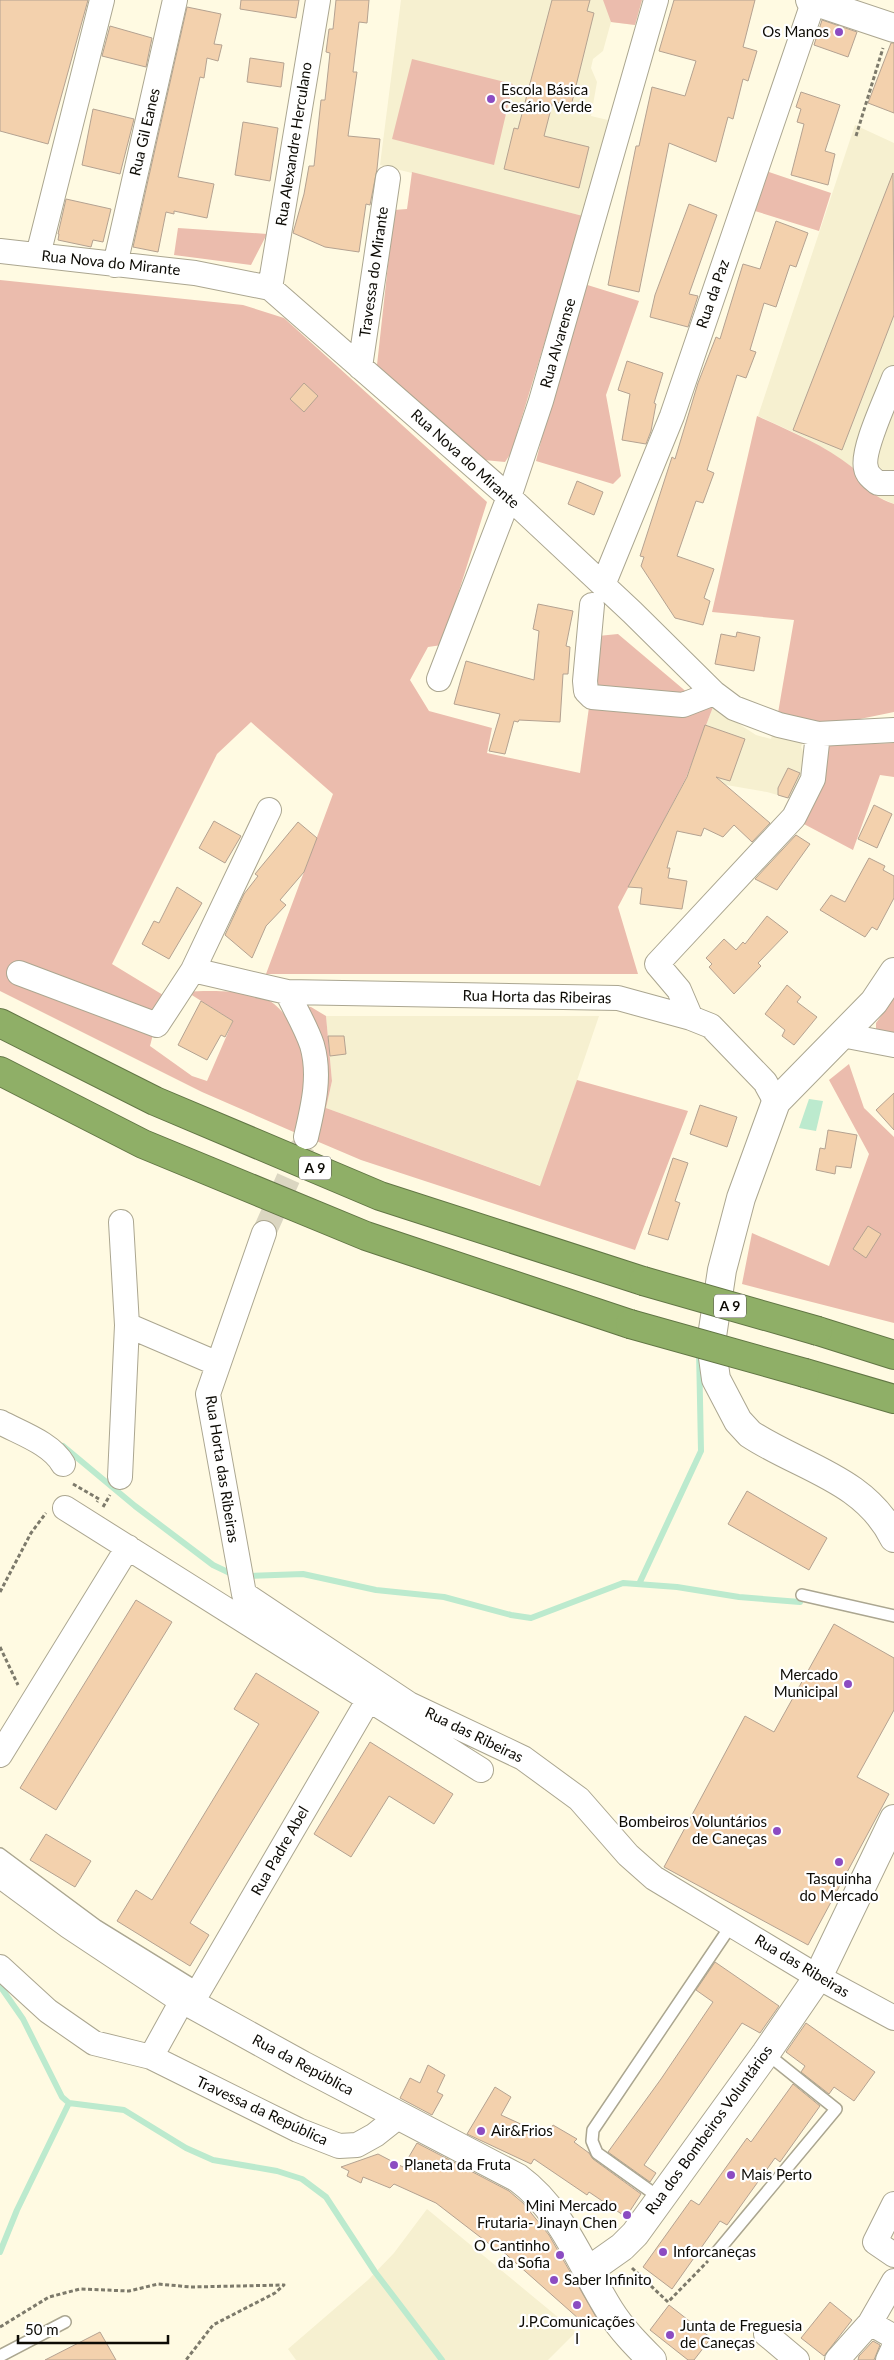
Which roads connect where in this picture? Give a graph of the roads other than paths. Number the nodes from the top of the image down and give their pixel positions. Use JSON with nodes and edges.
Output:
{"nodes":[{"id":1,"x":102,"y":0,"type":"edge"},
{"id":2,"x":175,"y":0,"type":"edge"},
{"id":3,"x":318,"y":0,"type":"edge"},
{"id":4,"x":656,"y":0,"type":"edge"},
{"id":5,"x":813,"y":0,"type":"edge"},
{"id":6,"x":892,"y":27,"type":"edge"},
{"id":7,"x":388,"y":178,"type":"dead end"},
{"id":8,"x":0,"y":251,"type":"edge"},
{"id":9,"x":38,"y":255,"type":"junction"},
{"id":10,"x":115,"y":265,"type":"junction"},
{"id":11,"x":270,"y":288,"type":"junction"},
{"id":12,"x":360,"y":366,"type":"junction"},
{"id":13,"x":894,"y":378,"type":"edge"},
{"id":14,"x":894,"y":483,"type":"edge"},
{"id":15,"x":509,"y":497,"type":"junction"},
{"id":16,"x":597,"y":595,"type":"junction"},
{"id":17,"x":439,"y":679,"type":"dead end"},
{"id":18,"x":714,"y":693,"type":"junction"},
{"id":19,"x":894,"y":730,"type":"edge"},
{"id":20,"x":818,"y":734,"type":"junction"},
{"id":21,"x":269,"y":810,"type":"dead end"},
{"id":22,"x":192,"y":970,"type":"junction"},
{"id":23,"x":894,"y":972,"type":"edge"},
{"id":24,"x":19,"y":973,"type":"dead end"},
{"id":25,"x":287,"y":992,"type":"junction"},
{"id":26,"x":691,"y":1018,"type":"junction"},
{"id":27,"x":0,"y":1023,"type":"edge"},
{"id":28,"x":842,"y":1035,"type":"junction"},
{"id":29,"x":894,"y":1045,"type":"edge"},
{"id":30,"x":0,"y":1071,"type":"edge"},
{"id":31,"x":776,"y":1102,"type":"junction"},
{"id":32,"x":306,"y":1137,"type":"tunnel mouth"},
{"id":33,"x":121,"y":1222,"type":"dead end"},
{"id":34,"x":264,"y":1233,"type":"tunnel mouth"},
{"id":35,"x":127,"y":1325,"type":"junction"},
{"id":36,"x":894,"y":1355,"type":"edge"},
{"id":37,"x":218,"y":1364,"type":"junction"},
{"id":38,"x":894,"y":1400,"type":"edge"},
{"id":39,"x":0,"y":1422,"type":"edge"},
{"id":40,"x":63,"y":1464,"type":"dead end"},
{"id":41,"x":120,"y":1477,"type":"road end"},
{"id":42,"x":57,"y":1508,"type":"road end"},
{"id":43,"x":894,"y":1538,"type":"edge"},
{"id":44,"x":128,"y":1547,"type":"junction"},
{"id":45,"x":244,"y":1594,"type":"joint"},
{"id":46,"x":802,"y":1595,"type":"dead end"},
{"id":47,"x":894,"y":1616,"type":"edge"},
{"id":48,"x":369,"y":1699,"type":"junction"},
{"id":49,"x":0,"y":1755,"type":"edge"},
{"id":50,"x":481,"y":1770,"type":"dead end"},
{"id":51,"x":894,"y":1819,"type":"edge"},
{"id":52,"x":0,"y":1854,"type":"edge"},
{"id":53,"x":0,"y":1873,"type":"edge"},
{"id":54,"x":732,"y":1924,"type":"junction"},
{"id":55,"x":0,"y":1967,"type":"edge"},
{"id":56,"x":818,"y":1977,"type":"junction"},
{"id":57,"x":191,"y":1998,"type":"junction"},
{"id":58,"x":894,"y":2018,"type":"edge"},
{"id":59,"x":766,"y":2053,"type":"junction"},
{"id":60,"x":151,"y":2057,"type":"junction"},
{"id":61,"x":399,"y":2116,"type":"junction"},
{"id":62,"x":660,"y":2198,"type":"junction"},
{"id":63,"x":894,"y":2204,"type":"edge"},
{"id":64,"x":717,"y":2252,"type":"road end"},
{"id":65,"x":894,"y":2255,"type":"edge"},
{"id":66,"x":588,"y":2271,"type":"junction"},
{"id":67,"x":894,"y":2281,"type":"edge"},
{"id":68,"x":65,"y":2322,"type":"dead end"},
{"id":69,"x":870,"y":2323,"type":"junction"},
{"id":70,"x":766,"y":2334,"type":"dead end"},
{"id":71,"x":894,"y":2337,"type":"edge"},
{"id":72,"x":0,"y":2356,"type":"edge"},
{"id":73,"x":652,"y":2360,"type":"edge"},
{"id":74,"x":797,"y":2360,"type":"edge"},
{"id":75,"x":837,"y":2360,"type":"edge"},
{"id":76,"x":888,"y":2360,"type":"edge"}],
"edges":[{"from":1,"to":9,"type":"street"},
{"from":2,"to":10,"type":"street","name":"Rua Gil Eanes"},
{"from":3,"to":11,"type":"street","name":"Rua Alexandre Herculano"},
{"from":4,"to":15,"type":"street","name":"Rua Alvarense"},
{"from":5,"to":6,"type":"street"},
{"from":5,"to":16,"type":"street","name":"Rua da Paz"},
{"from":7,"to":12,"type":"street","name":"Travessa do Mirante"},
{"from":8,"to":9,"type":"street","name":"Rua Nova do Mirante"},
{"from":9,"to":10,"type":"street","name":"Rua Nova do Mirante"},
{"from":10,"to":11,"type":"street","name":"Rua Nova do Mirante"},
{"from":11,"to":12,"type":"street","name":"Rua Nova do Mirante"},
{"from":12,"to":15,"type":"street","name":"Rua Nova do Mirante"},
{"from":13,"to":14,"type":"street"},
{"from":15,"to":16,"type":"street","name":"Rua Nova do Mirante"},
{"from":15,"to":17,"type":"street","name":"Rua Alvarense"},
{"from":16,"to":18,"type":"street","name":"Rua Nova do Mirante"},
{"from":16,"to":18,"type":"street","name":"Rua da Paz"},
{"from":18,"to":20,"type":"street","name":"Rua Nova do Mirante"},
{"from":19,"to":20,"type":"street","name":"Rua Nova do Mirante"},
{"from":20,"to":26,"type":"street"},
{"from":21,"to":22,"type":"street"},
{"from":22,"to":24,"type":"street"},
{"from":22,"to":25,"type":"street","name":"Rua Horta das Ribeiras"},
{"from":23,"to":28,"type":"street"},
{"from":25,"to":26,"type":"street","name":"Rua Horta das Ribeiras"},
{"from":25,"to":32,"type":"street"},
{"from":26,"to":31,"type":"street","name":"Rua Horta das Ribeiras"},
{"from":27,"to":36,"type":"highway","number":"A 9","bridge":true},
{"from":28,"to":29,"type":"street"},
{"from":28,"to":31,"type":"street"},
{"from":30,"to":38,"type":"highway","bridge":true},
{"from":31,"to":43,"type":"street"},
{"from":33,"to":35,"type":"street"},
{"from":34,"to":37,"type":"street","name":"Rua Horta das Ribeiras"},
{"from":35,"to":37,"type":"street"},
{"from":35,"to":41,"type":"street"},
{"from":37,"to":45,"type":"street","name":"Rua Horta das Ribeiras"},
{"from":39,"to":40,"type":"street"},
{"from":42,"to":44,"type":"street"},
{"from":44,"to":48,"type":"street"},
{"from":44,"to":49,"type":"street"},
{"from":45,"to":54,"type":"street","name":"Rua das Ribeiras"},
{"from":46,"to":47,"type":"lane"},
{"from":48,"to":50,"type":"street"},
{"from":48,"to":57,"type":"street","name":"Rua Padre Abel"},
{"from":51,"to":56,"type":"street","name":"Rua dos Bombeiros Voluntários"},
{"from":52,"to":57,"type":"lane"},
{"from":53,"to":57,"type":"street","name":"Rua da República"},
{"from":54,"to":56,"type":"street","name":"Rua das Ribeiras"},
{"from":54,"to":62,"type":"lane"},
{"from":55,"to":60,"type":"street","name":"Travessa da República"},
{"from":56,"to":58,"type":"street","name":"Rua das Ribeiras"},
{"from":56,"to":59,"type":"street","name":"Rua dos Bombeiros Voluntários"},
{"from":57,"to":60,"type":"street"},
{"from":57,"to":61,"type":"street","name":"Rua da República"},
{"from":59,"to":62,"type":"street","name":"Rua dos Bombeiros Voluntários"},
{"from":59,"to":64,"type":"lane"},
{"from":60,"to":61,"type":"street","name":"Travessa da República"},
{"from":61,"to":66,"type":"street","name":"Rua da República"},
{"from":62,"to":66,"type":"street","name":"Rua dos Bombeiros Voluntários"},
{"from":63,"to":65,"type":"street"},
{"from":66,"to":73,"type":"street","name":"Rua da República"},
{"from":67,"to":69,"type":"street"},
{"from":68,"to":72,"type":"lane"},
{"from":69,"to":71,"type":"street"},
{"from":69,"to":75,"type":"street"},
{"from":70,"to":74,"type":"street"},
{"from":71,"to":76,"type":"street"}]}
